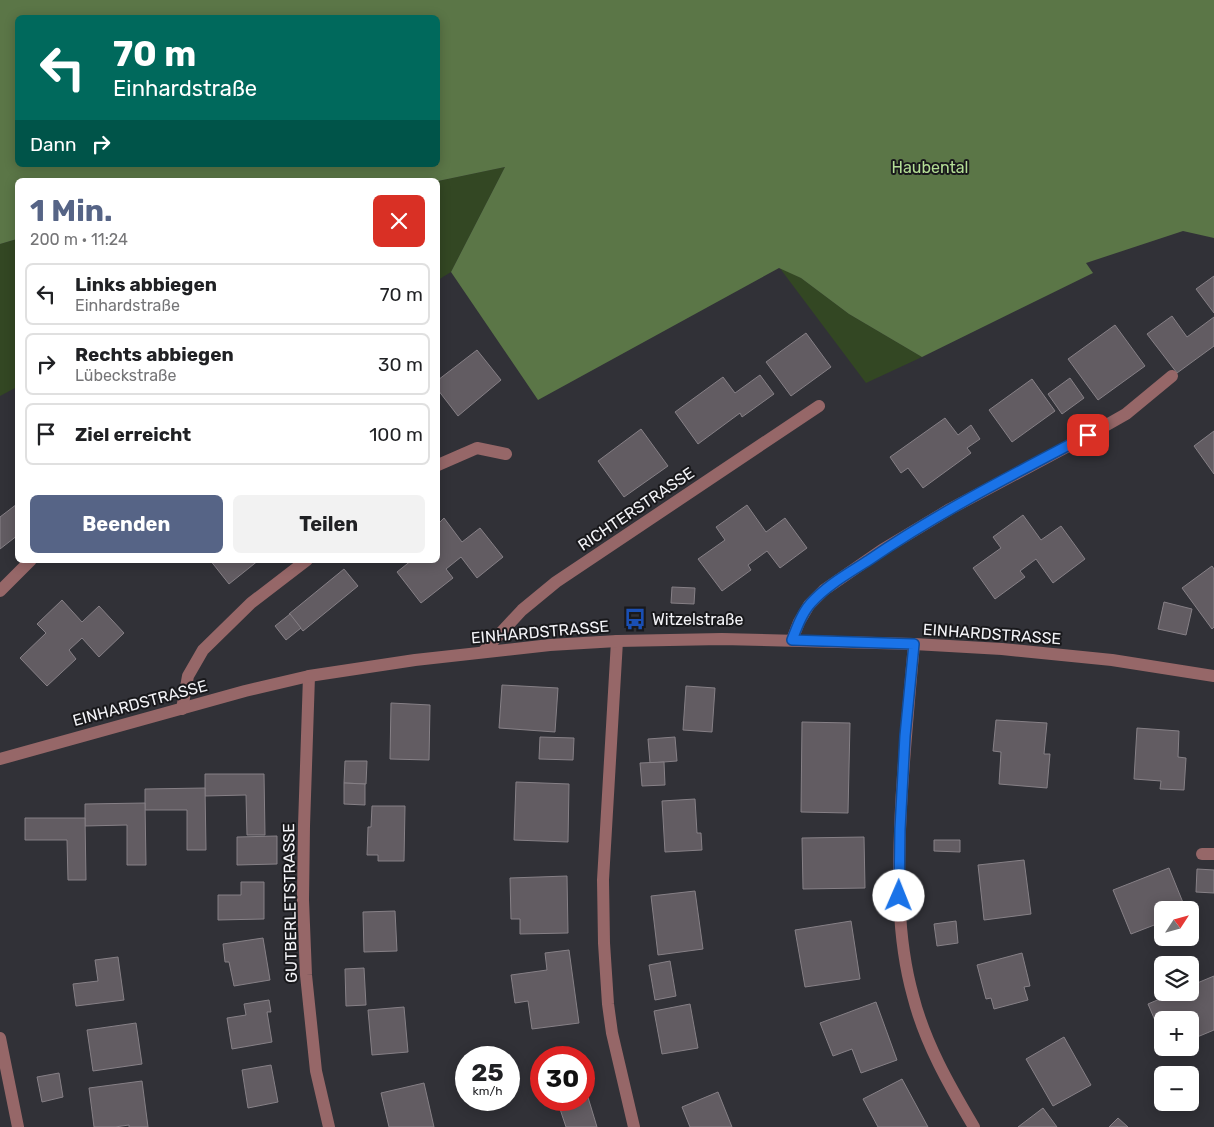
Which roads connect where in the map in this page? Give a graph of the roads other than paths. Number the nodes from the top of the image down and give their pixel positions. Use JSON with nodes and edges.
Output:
{"nodes":[{"id":1,"x":1172,"y":376,"type":"dead end"},
{"id":2,"x":819,"y":406,"type":"dead end"},
{"id":3,"x":506,"y":454,"type":"dead end"},
{"id":4,"x":440,"y":464,"type":"edge"},
{"id":5,"x":28,"y":563,"type":"edge"},
{"id":6,"x":303,"y":563,"type":"edge"},
{"id":7,"x":0,"y":591,"type":"edge"},
{"id":8,"x":792,"y":640,"type":"junction"},
{"id":9,"x":617,"y":641,"type":"junction"},
{"id":10,"x":914,"y":644,"type":"junction"},
{"id":11,"x":483,"y":652,"type":"junction"},
{"id":12,"x":309,"y":676,"type":"junction"},
{"id":13,"x":1214,"y":676,"type":"edge"},
{"id":14,"x":182,"y":709,"type":"junction"},
{"id":15,"x":0,"y":759,"type":"edge"},
{"id":16,"x":0,"y":1038,"type":"edge"},
{"id":17,"x":18,"y":1127,"type":"edge"},
{"id":18,"x":329,"y":1127,"type":"edge"},
{"id":19,"x":634,"y":1127,"type":"edge"},
{"id":20,"x":974,"y":1127,"type":"edge"}],
"edges":[{"from":1,"to":8,"type":"street"},
{"from":2,"to":11,"type":"street","name":"RICHTERSTRASSE"},
{"from":3,"to":4,"type":"street"},
{"from":5,"to":7,"type":"street"},
{"from":6,"to":14,"type":"street"},
{"from":8,"to":9,"type":"street","name":"EINHARDSTRASSE"},
{"from":8,"to":10,"type":"street","name":"EINHARDSTRASSE"},
{"from":9,"to":11,"type":"street","name":"EINHARDSTRASSE"},
{"from":9,"to":19,"type":"street"},
{"from":10,"to":13,"type":"street","name":"EINHARDSTRASSE"},
{"from":10,"to":20,"type":"street"},
{"from":11,"to":12,"type":"street","name":"EINHARDSTRASSE"},
{"from":12,"to":14,"type":"street","name":"EINHARDSTRASSE"},
{"from":12,"to":18,"type":"street","name":"GUTBERLETSTRASSE"},
{"from":14,"to":15,"type":"street","name":"EINHARDSTRASSE"},
{"from":16,"to":17,"type":"street"}]}
